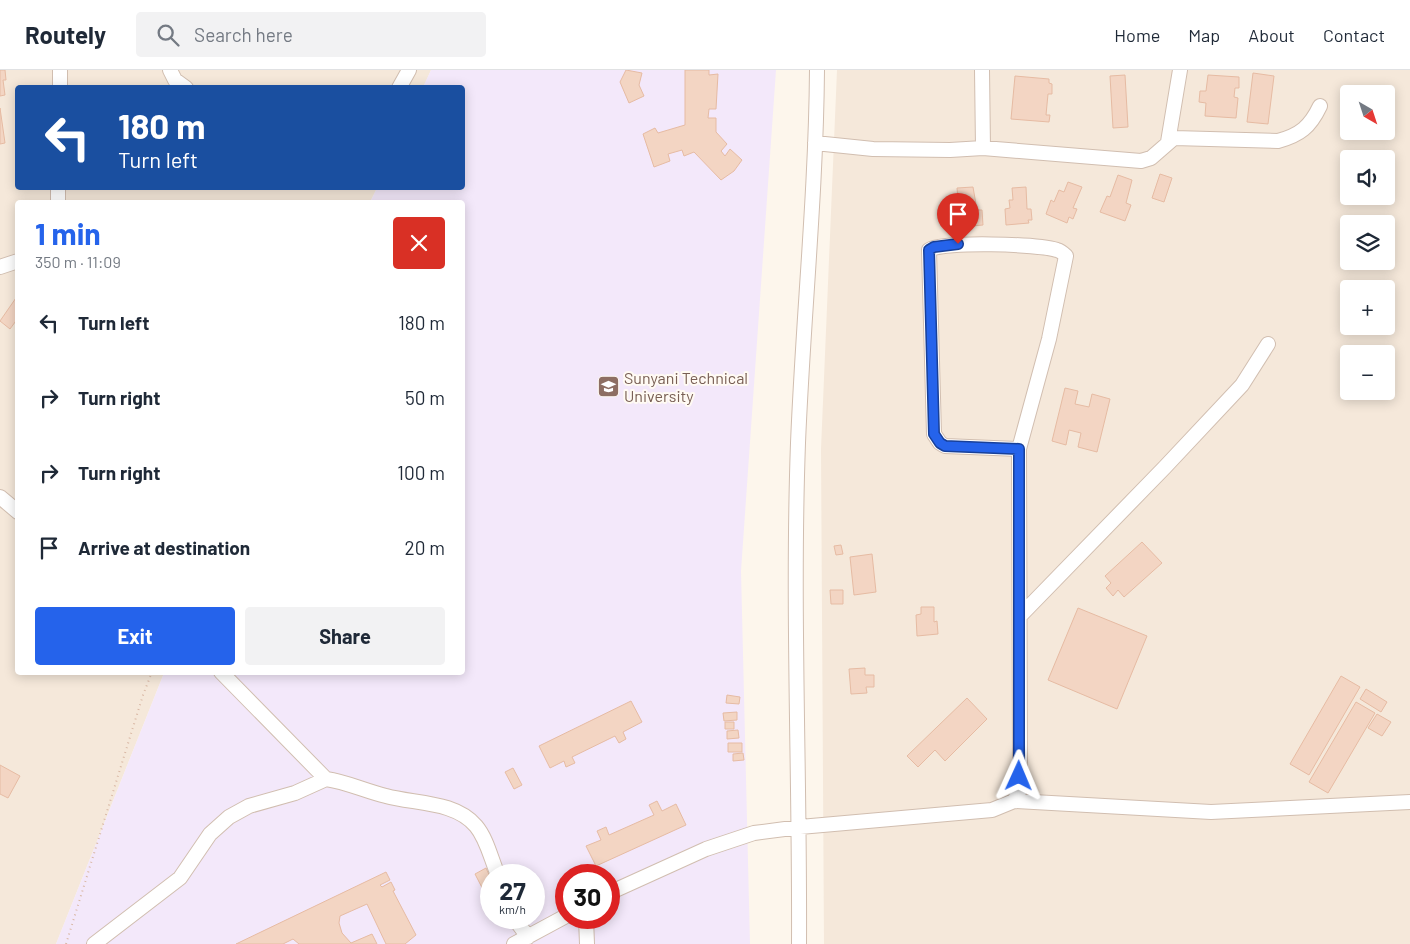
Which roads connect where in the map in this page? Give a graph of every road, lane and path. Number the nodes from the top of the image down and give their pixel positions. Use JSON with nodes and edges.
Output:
{"nodes":[{"id":1,"x":60,"y":70,"type":"edge"},
{"id":2,"x":170,"y":70,"type":"edge"},
{"id":3,"x":409,"y":70,"type":"edge"},
{"id":4,"x":817,"y":70,"type":"edge"},
{"id":5,"x":982,"y":70,"type":"edge"},
{"id":6,"x":1180,"y":70,"type":"edge"},
{"id":7,"x":60,"y":85,"type":"edge"},
{"id":8,"x":182,"y":85,"type":"edge"},
{"id":9,"x":401,"y":85,"type":"edge"},
{"id":10,"x":1320,"y":106,"type":"dead end"},
{"id":11,"x":1168,"y":142,"type":"junction"},
{"id":12,"x":815,"y":144,"type":"junction"},
{"id":13,"x":983,"y":148,"type":"junction"},
{"id":14,"x":15,"y":262,"type":"edge"},
{"id":15,"x":0,"y":266,"type":"edge"},
{"id":16,"x":1268,"y":344,"type":"dead end"},
{"id":17,"x":1019,"y":449,"type":"junction"},
{"id":18,"x":0,"y":497,"type":"edge"},
{"id":19,"x":15,"y":510,"type":"edge"},
{"id":20,"x":1020,"y":616,"type":"junction"},
{"id":21,"x":151,"y":675,"type":"edge"},
{"id":22,"x":224,"y":675,"type":"edge"},
{"id":23,"x":326,"y":779,"type":"junction"},
{"id":24,"x":1014,"y":801,"type":"junction"},
{"id":25,"x":1410,"y":802,"type":"edge"},
{"id":26,"x":800,"y":827,"type":"junction"},
{"id":27,"x":494,"y":864,"type":"edge"},
{"id":28,"x":620,"y":888,"type":"edge"},
{"id":29,"x":555,"y":922,"type":"edge"},
{"id":30,"x":522,"y":929,"type":"edge"},
{"id":31,"x":586,"y":929,"type":"edge"},
{"id":32,"x":528,"y":937,"type":"junction"},
{"id":33,"x":66,"y":944,"type":"edge"},
{"id":34,"x":94,"y":944,"type":"edge"},
{"id":35,"x":514,"y":944,"type":"edge"},
{"id":36,"x":587,"y":944,"type":"edge"},
{"id":37,"x":799,"y":944,"type":"edge"}],
"edges":[{"from":1,"to":7,"type":"street"},
{"from":2,"to":8,"type":"street"},
{"from":3,"to":9,"type":"street"},
{"from":4,"to":12,"type":"street"},
{"from":5,"to":13,"type":"street"},
{"from":6,"to":11,"type":"street"},
{"from":10,"to":11,"type":"street"},
{"from":11,"to":13,"type":"street"},
{"from":12,"to":13,"type":"street"},
{"from":12,"to":26,"type":"street"},
{"from":14,"to":15,"type":"street"},
{"from":16,"to":20,"type":"street"},
{"from":17,"to":17,"type":"street"},
{"from":17,"to":20,"type":"street"},
{"from":18,"to":19,"type":"street"},
{"from":20,"to":24,"type":"street"},
{"from":21,"to":33,"type":"path"},
{"from":22,"to":23,"type":"street"},
{"from":23,"to":27,"type":"street"},
{"from":23,"to":34,"type":"street"},
{"from":24,"to":25,"type":"street"},
{"from":24,"to":26,"type":"street"},
{"from":26,"to":28,"type":"street"},
{"from":26,"to":37,"type":"street"},
{"from":29,"to":32,"type":"street"},
{"from":30,"to":32,"type":"street"},
{"from":31,"to":36,"type":"street"},
{"from":32,"to":35,"type":"street"}]}
